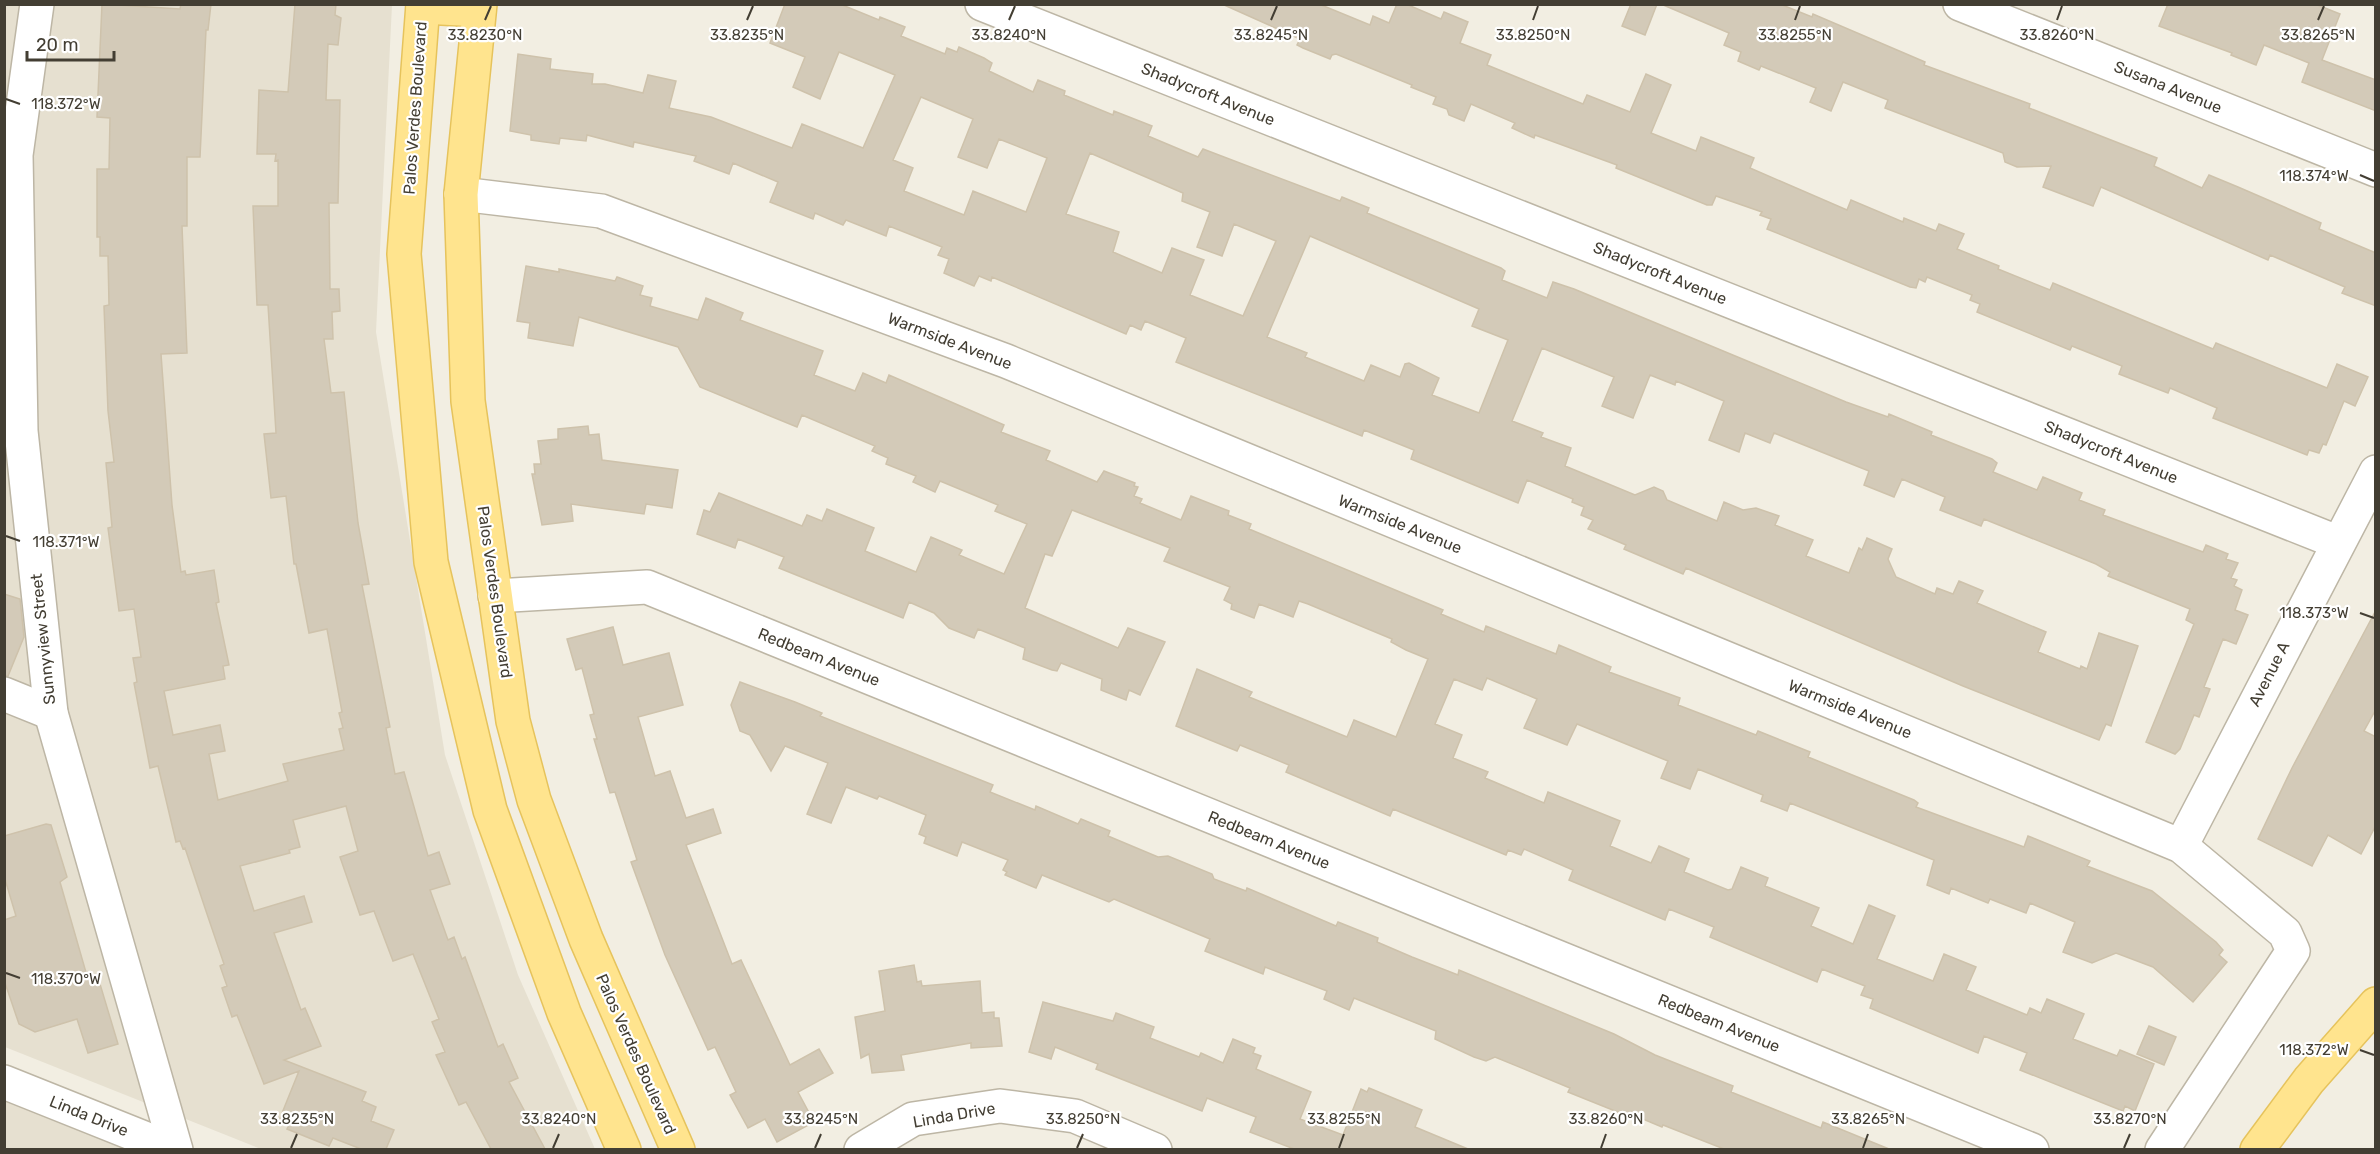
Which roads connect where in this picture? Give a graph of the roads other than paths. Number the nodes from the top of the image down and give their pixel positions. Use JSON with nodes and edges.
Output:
{"nodes":[{"id":1,"x":37,"y":4,"type":"edge"},
{"id":2,"x":982,"y":4,"type":"edge"},
{"id":3,"x":1960,"y":4,"type":"edge"},
{"id":4,"x":423,"y":6,"type":"edge"},
{"id":5,"x":479,"y":7,"type":"edge"},
{"id":6,"x":2376,"y":170,"type":"edge"},
{"id":7,"x":461,"y":194,"type":"junction"},
{"id":8,"x":468,"y":401,"type":"junction"},
{"id":9,"x":417,"y":406,"type":"junction"},
{"id":10,"x":2376,"y":472,"type":"edge"},
{"id":11,"x":2337,"y":542,"type":"junction"},
{"id":12,"x":495,"y":596,"type":"junction"},
{"id":13,"x":4,"y":694,"type":"edge"},
{"id":14,"x":51,"y":713,"type":"junction"},
{"id":15,"x":534,"y":800,"type":"junction"},
{"id":16,"x":490,"y":810,"type":"junction"},
{"id":17,"x":2181,"y":846,"type":"junction"},
{"id":18,"x":2376,"y":1004,"type":"edge"},
{"id":19,"x":4,"y":1082,"type":"edge"},
{"id":20,"x":175,"y":1149,"type":"edge"},
{"id":21,"x":624,"y":1149,"type":"edge"},
{"id":22,"x":678,"y":1149,"type":"edge"},
{"id":23,"x":861,"y":1149,"type":"edge"},
{"id":24,"x":1155,"y":1149,"type":"edge"},
{"id":25,"x":2032,"y":1149,"type":"edge"},
{"id":26,"x":2162,"y":1149,"type":"edge"},
{"id":27,"x":2257,"y":1149,"type":"edge"}],
"edges":[{"from":1,"to":14,"type":"street","name":"Sunnyview Street"},
{"from":2,"to":11,"type":"street","name":"Shadycroft Avenue"},
{"from":3,"to":6,"type":"street","name":"Susana Avenue"},
{"from":4,"to":5,"type":"main road"},
{"from":4,"to":9,"type":"main road","name":"Palos Verdes Boulevard"},
{"from":5,"to":7,"type":"main road","name":"Palos Verdes Boulevard"},
{"from":7,"to":8,"type":"main road","name":"Palos Verdes Boulevard"},
{"from":7,"to":17,"type":"street","name":"Warmside Avenue"},
{"from":8,"to":9,"type":"main road"},
{"from":8,"to":12,"type":"main road","name":"Palos Verdes Boulevard"},
{"from":9,"to":16,"type":"main road","name":"Palos Verdes Boulevard"},
{"from":10,"to":11,"type":"street","name":"Avenue A"},
{"from":11,"to":17,"type":"street","name":"Avenue A"},
{"from":12,"to":15,"type":"main road","name":"Palos Verdes Boulevard"},
{"from":12,"to":25,"type":"street","name":"Redbeam Avenue"},
{"from":13,"to":14,"type":"street"},
{"from":14,"to":20,"type":"street","name":"Sunnyview Street"},
{"from":15,"to":16,"type":"main road"},
{"from":15,"to":22,"type":"main road","name":"Palos Verdes Boulevard"},
{"from":16,"to":21,"type":"main road","name":"Palos Verdes Boulevard"},
{"from":17,"to":26,"type":"street","name":"Warmside Avenue"},
{"from":18,"to":27,"type":"main road"},
{"from":19,"to":20,"type":"street","name":"Linda Drive"},
{"from":23,"to":24,"type":"street","name":"Linda Drive"}]}
